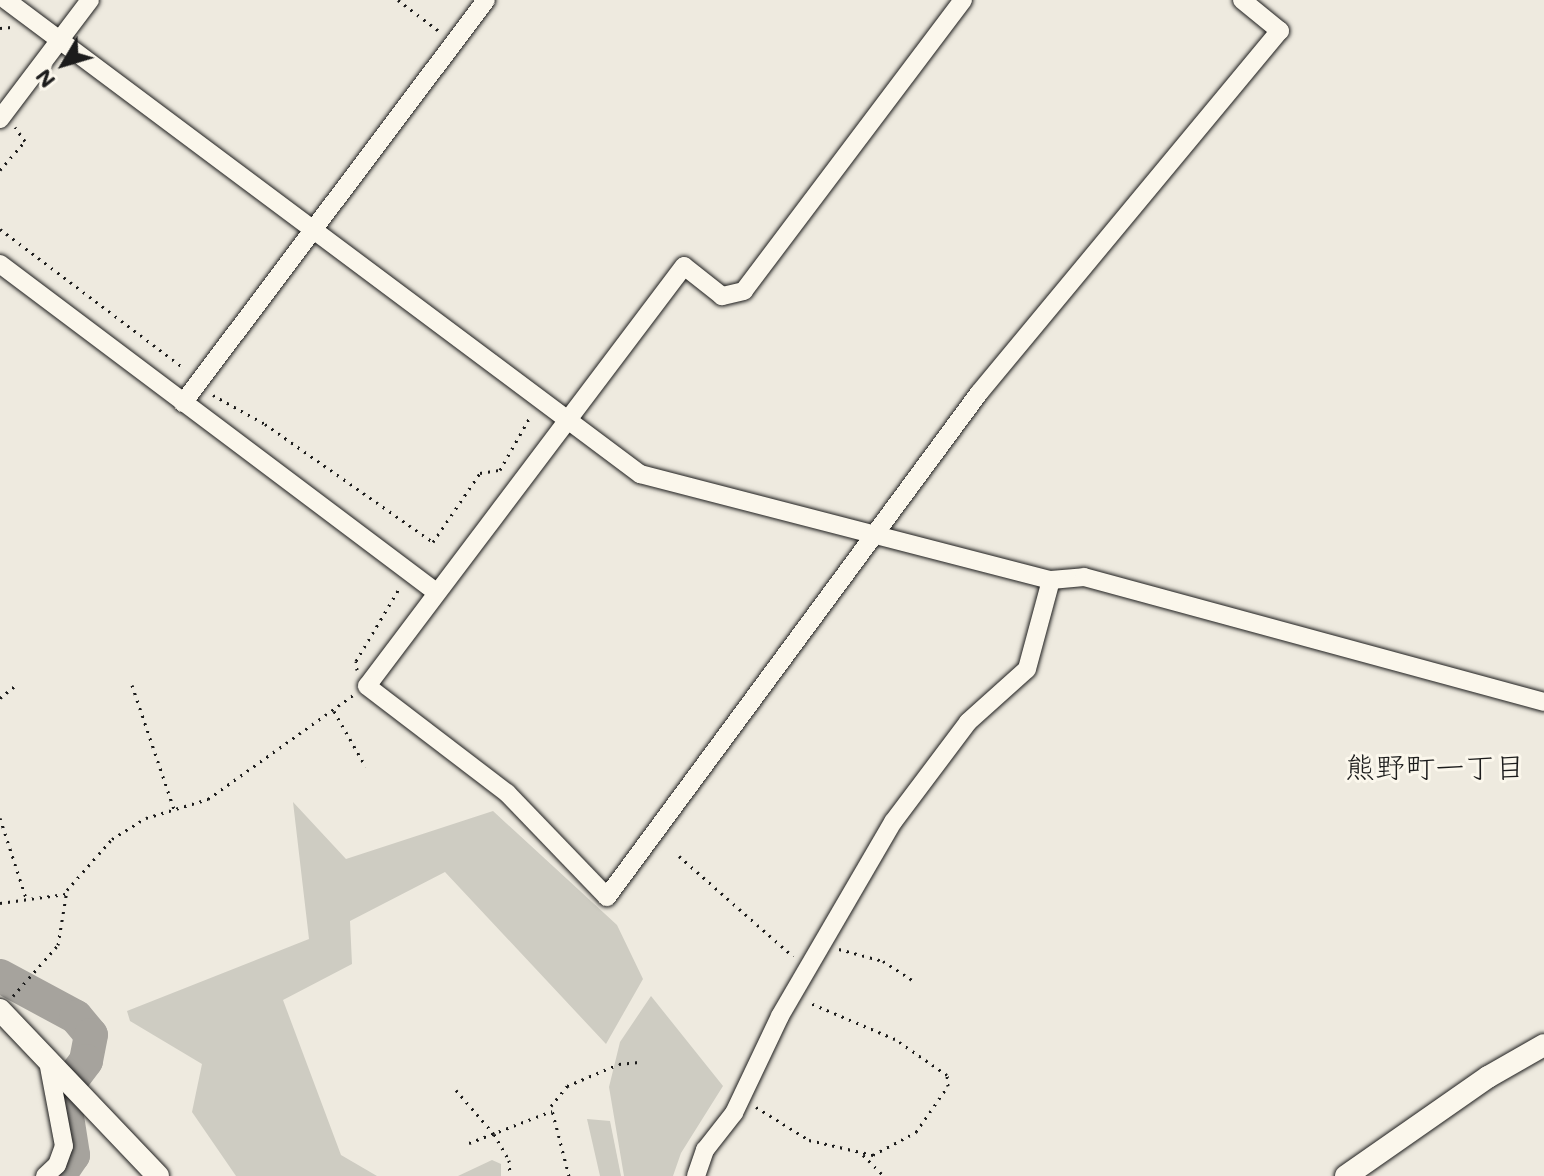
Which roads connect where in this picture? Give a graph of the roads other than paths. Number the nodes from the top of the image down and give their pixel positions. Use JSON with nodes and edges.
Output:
{"nodes":[{"id":1,"x":6,"y":0,"type":"edge"},
{"id":2,"x":90,"y":0,"type":"edge"},
{"id":3,"x":486,"y":0,"type":"edge"},
{"id":4,"x":963,"y":0,"type":"edge"},
{"id":5,"x":1242,"y":0,"type":"edge"},
{"id":6,"x":60,"y":40,"type":"junction"},
{"id":7,"x":1,"y":117,"type":"edge"},
{"id":8,"x":313,"y":232,"type":"junction"},
{"id":9,"x":0,"y":264,"type":"edge"},
{"id":10,"x":183,"y":403,"type":"junction"},
{"id":11,"x":566,"y":420,"type":"junction"},
{"id":12,"x":878,"y":535,"type":"junction"},
{"id":13,"x":1051,"y":580,"type":"junction"},
{"id":14,"x":436,"y":592,"type":"junction"},
{"id":15,"x":1544,"y":702,"type":"edge"},
{"id":16,"x":0,"y":1010,"type":"edge"},
{"id":17,"x":1544,"y":1045,"type":"edge"},
{"id":18,"x":49,"y":1061,"type":"junction"},
{"id":19,"x":45,"y":1176,"type":"edge"},
{"id":20,"x":158,"y":1176,"type":"edge"},
{"id":21,"x":696,"y":1176,"type":"edge"},
{"id":22,"x":1346,"y":1176,"type":"edge"}],
"edges":[{"from":1,"to":6,"type":"street"},
{"from":2,"to":6,"type":"street"},
{"from":3,"to":8,"type":"street"},
{"from":4,"to":11,"type":"street"},
{"from":5,"to":12,"type":"street"},
{"from":6,"to":7,"type":"street"},
{"from":6,"to":8,"type":"street"},
{"from":8,"to":10,"type":"street"},
{"from":8,"to":11,"type":"street"},
{"from":9,"to":10,"type":"street"},
{"from":10,"to":14,"type":"street"},
{"from":11,"to":12,"type":"street"},
{"from":11,"to":14,"type":"street"},
{"from":12,"to":13,"type":"street"},
{"from":12,"to":14,"type":"street"},
{"from":13,"to":15,"type":"street"},
{"from":13,"to":21,"type":"street"},
{"from":16,"to":18,"type":"street"},
{"from":17,"to":22,"type":"street"},
{"from":18,"to":19,"type":"street"},
{"from":18,"to":20,"type":"street"}]}
